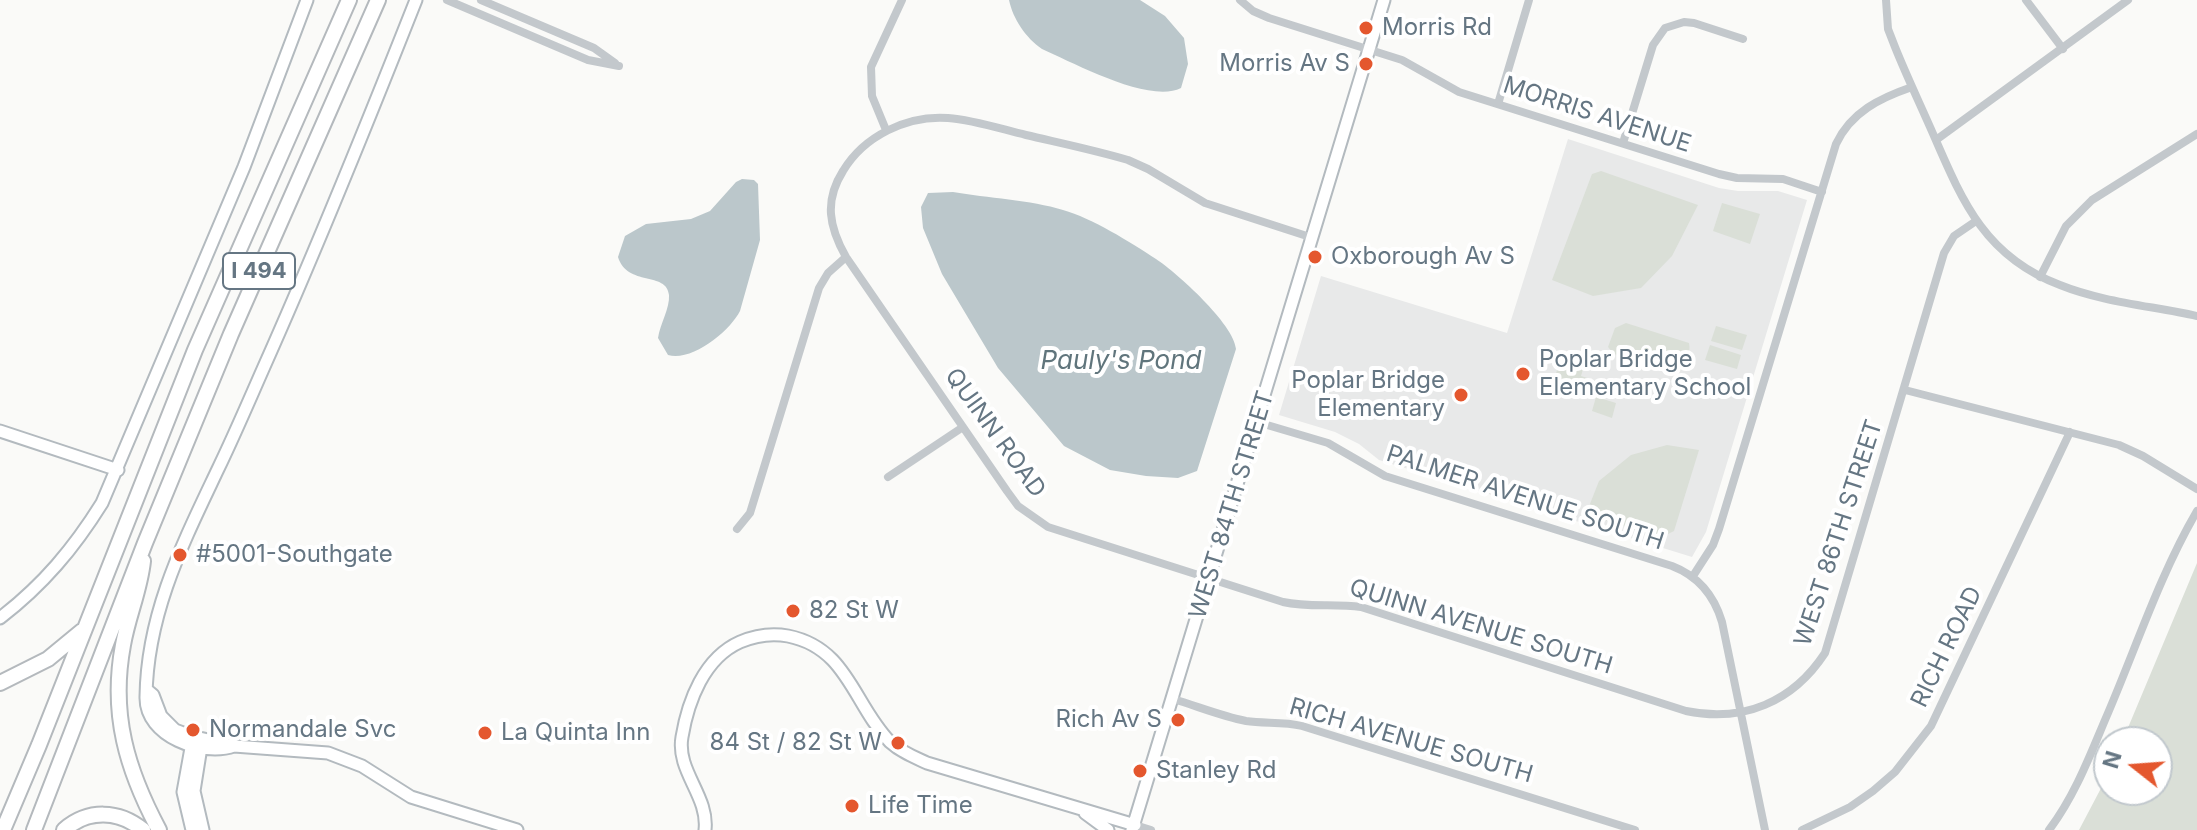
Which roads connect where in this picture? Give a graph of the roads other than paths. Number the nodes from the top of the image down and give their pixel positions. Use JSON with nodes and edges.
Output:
{"nodes":[{"id":1,"x":307,"y":0,"type":"edge"},
{"id":2,"x":349,"y":0,"type":"edge"},
{"id":3,"x":378,"y":0,"type":"edge"},
{"id":4,"x":416,"y":0,"type":"edge"},
{"id":5,"x":447,"y":0,"type":"edge"},
{"id":6,"x":481,"y":0,"type":"edge"},
{"id":7,"x":902,"y":0,"type":"edge"},
{"id":8,"x":1240,"y":0,"type":"edge"},
{"id":9,"x":1384,"y":0,"type":"edge"},
{"id":10,"x":1529,"y":0,"type":"edge"},
{"id":11,"x":1886,"y":0,"type":"edge"},
{"id":12,"x":2026,"y":0,"type":"edge"},
{"id":13,"x":2128,"y":0,"type":"edge"},
{"id":14,"x":1743,"y":39,"type":"dead end"},
{"id":15,"x":1369,"y":49,"type":"junction"},
{"id":16,"x":2063,"y":49,"type":"junction"},
{"id":17,"x":1912,"y":87,"type":"junction"},
{"id":18,"x":1498,"y":104,"type":"junction"},
{"id":19,"x":886,"y":130,"type":"junction"},
{"id":20,"x":2197,"y":134,"type":"edge"},
{"id":21,"x":1936,"y":140,"type":"junction"},
{"id":22,"x":1623,"y":143,"type":"junction"},
{"id":23,"x":1822,"y":192,"type":"junction"},
{"id":24,"x":1976,"y":221,"type":"junction"},
{"id":25,"x":1313,"y":238,"type":"junction"},
{"id":26,"x":846,"y":257,"type":"junction"},
{"id":27,"x":2040,"y":277,"type":"junction"},
{"id":28,"x":2197,"y":316,"type":"edge"},
{"id":29,"x":1905,"y":390,"type":"junction"},
{"id":30,"x":1257,"y":422,"type":"junction"},
{"id":31,"x":963,"y":427,"type":"junction"},
{"id":32,"x":0,"y":431,"type":"edge"},
{"id":33,"x":2070,"y":432,"type":"junction"},
{"id":34,"x":118,"y":470,"type":"junction"},
{"id":35,"x":888,"y":477,"type":"dead end"},
{"id":36,"x":2197,"y":489,"type":"edge"},
{"id":37,"x":2197,"y":511,"type":"edge"},
{"id":38,"x":737,"y":529,"type":"dead end"},
{"id":39,"x":145,"y":543,"type":"junction"},
{"id":40,"x":1693,"y":576,"type":"junction"},
{"id":41,"x":1210,"y":580,"type":"junction"},
{"id":42,"x":0,"y":618,"type":"edge"},
{"id":43,"x":85,"y":628,"type":"junction"},
{"id":44,"x":0,"y":683,"type":"edge"},
{"id":45,"x":1173,"y":699,"type":"junction"},
{"id":46,"x":1740,"y":713,"type":"junction"},
{"id":47,"x":197,"y":742,"type":"junction"},
{"id":48,"x":1078,"y":808,"type":"junction"},
{"id":49,"x":1134,"y":828,"type":"edge"},
{"id":50,"x":3,"y":830,"type":"edge"},
{"id":51,"x":34,"y":830,"type":"edge"},
{"id":52,"x":64,"y":830,"type":"edge"},
{"id":53,"x":143,"y":830,"type":"edge"},
{"id":54,"x":159,"y":830,"type":"edge"},
{"id":55,"x":192,"y":830,"type":"edge"},
{"id":56,"x":203,"y":830,"type":"edge"},
{"id":57,"x":517,"y":830,"type":"edge"},
{"id":58,"x":705,"y":830,"type":"edge"},
{"id":59,"x":1108,"y":830,"type":"edge"},
{"id":60,"x":1151,"y":830,"type":"edge"},
{"id":61,"x":1635,"y":830,"type":"edge"},
{"id":62,"x":1765,"y":830,"type":"edge"},
{"id":63,"x":1802,"y":830,"type":"edge"},
{"id":64,"x":2049,"y":830,"type":"edge"}],
"edges":[{"from":1,"to":34,"type":"street"},
{"from":2,"to":43,"type":"highway","number":"I 494"},
{"from":3,"to":39,"type":"highway","number":"I 494"},
{"from":4,"to":47,"type":"street"},
{"from":5,"to":6,"type":"street"},
{"from":7,"to":19,"type":"street"},
{"from":8,"to":15,"type":"street","name":"MORRIS AVENUE"},
{"from":9,"to":15,"type":"street","name":"WEST 84TH STREET"},
{"from":10,"to":18,"type":"street"},
{"from":11,"to":17,"type":"street"},
{"from":12,"to":16,"type":"street"},
{"from":13,"to":16,"type":"street"},
{"from":14,"to":22,"type":"street"},
{"from":15,"to":18,"type":"street","name":"MORRIS AVENUE"},
{"from":15,"to":25,"type":"street","name":"WEST 84TH STREET"},
{"from":16,"to":21,"type":"street"},
{"from":17,"to":21,"type":"street"},
{"from":17,"to":23,"type":"street"},
{"from":18,"to":22,"type":"street","name":"MORRIS AVENUE"},
{"from":19,"to":25,"type":"street"},
{"from":19,"to":26,"type":"street","name":"QUINN ROAD"},
{"from":20,"to":27,"type":"street"},
{"from":21,"to":24,"type":"street"},
{"from":22,"to":23,"type":"street","name":"MORRIS AVENUE"},
{"from":23,"to":40,"type":"street"},
{"from":24,"to":27,"type":"street"},
{"from":24,"to":29,"type":"street","name":"WEST 86TH STREET"},
{"from":25,"to":30,"type":"street","name":"WEST 84TH STREET"},
{"from":26,"to":31,"type":"street","name":"QUINN ROAD"},
{"from":26,"to":38,"type":"street"},
{"from":27,"to":28,"type":"street"},
{"from":29,"to":33,"type":"street"},
{"from":29,"to":46,"type":"street","name":"WEST 86TH STREET"},
{"from":30,"to":40,"type":"street","name":"PALMER AVENUE SOUTH"},
{"from":30,"to":41,"type":"street","name":"WEST 84TH STREET"},
{"from":31,"to":35,"type":"street"},
{"from":31,"to":41,"type":"street","name":"QUINN ROAD"},
{"from":32,"to":34,"type":"street"},
{"from":33,"to":36,"type":"street"},
{"from":33,"to":63,"type":"street","name":"RICH ROAD"},
{"from":34,"to":42,"type":"street"},
{"from":37,"to":64,"type":"street"},
{"from":39,"to":51,"type":"highway","number":"I 494"},
{"from":39,"to":54,"type":"highway"},
{"from":40,"to":46,"type":"street"},
{"from":41,"to":45,"type":"street","name":"WEST 84TH STREET"},
{"from":41,"to":46,"type":"street","name":"QUINN AVENUE SOUTH"},
{"from":43,"to":44,"type":"highway"},
{"from":43,"to":50,"type":"highway","number":"I 494"},
{"from":45,"to":49,"type":"street","name":"WEST 84TH STREET"},
{"from":45,"to":61,"type":"street","name":"RICH AVENUE SOUTH"},
{"from":46,"to":62,"type":"street"},
{"from":47,"to":55,"type":"street"},
{"from":47,"to":56,"type":"street"},
{"from":47,"to":57,"type":"street"},
{"from":48,"to":49,"type":"street"},
{"from":48,"to":58,"type":"street"},
{"from":48,"to":59,"type":"street"},
{"from":49,"to":60,"type":"street"},
{"from":52,"to":53,"type":"highway"}]}
